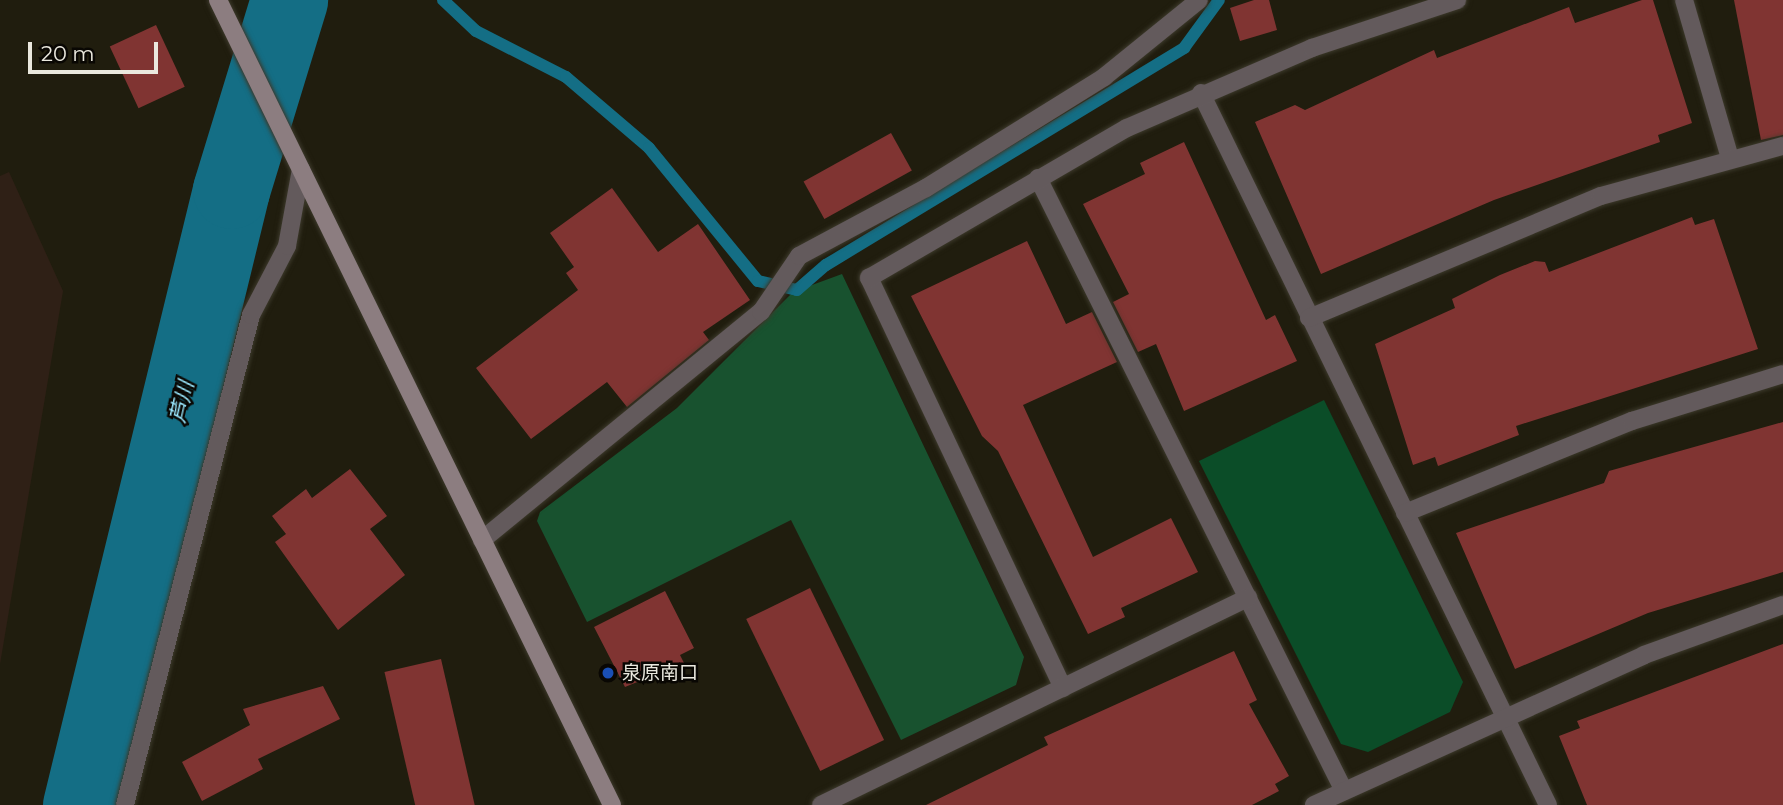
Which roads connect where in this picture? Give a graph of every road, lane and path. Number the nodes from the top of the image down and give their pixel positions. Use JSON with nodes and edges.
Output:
{"nodes":[{"id":1,"x":1199,"y":0,"type":"edge"},
{"id":2,"x":1457,"y":0,"type":"edge"},
{"id":3,"x":1684,"y":0,"type":"edge"},
{"id":4,"x":219,"y":3,"type":"edge"},
{"id":5,"x":1201,"y":93,"type":"junction"},
{"id":6,"x":1783,"y":146,"type":"edge"},
{"id":7,"x":1730,"y":158,"type":"junction"},
{"id":8,"x":301,"y":169,"type":"junction"},
{"id":9,"x":1038,"y":178,"type":"junction"},
{"id":10,"x":1309,"y":318,"type":"junction"},
{"id":11,"x":1783,"y":374,"type":"edge"},
{"id":12,"x":1405,"y":513,"type":"junction"},
{"id":13,"x":482,"y":540,"type":"junction"},
{"id":14,"x":1248,"y":598,"type":"junction"},
{"id":15,"x":1783,"y":605,"type":"edge"},
{"id":16,"x":1063,"y":688,"type":"junction"},
{"id":17,"x":1504,"y":717,"type":"junction"},
{"id":18,"x":1344,"y":791,"type":"junction"},
{"id":19,"x":125,"y":805,"type":"edge"},
{"id":20,"x":612,"y":805,"type":"edge"},
{"id":21,"x":821,"y":805,"type":"edge"},
{"id":22,"x":1314,"y":805,"type":"edge"},
{"id":23,"x":1548,"y":805,"type":"edge"}],
"edges":[{"from":1,"to":13,"type":"street"},
{"from":2,"to":5,"type":"street"},
{"from":3,"to":7,"type":"street"},
{"from":4,"to":8,"type":"street"},
{"from":5,"to":9,"type":"street"},
{"from":5,"to":10,"type":"street"},
{"from":6,"to":7,"type":"street"},
{"from":7,"to":10,"type":"street"},
{"from":8,"to":13,"type":"street"},
{"from":8,"to":19,"type":"street"},
{"from":9,"to":14,"type":"street"},
{"from":9,"to":16,"type":"street"},
{"from":10,"to":12,"type":"street"},
{"from":11,"to":12,"type":"street"},
{"from":12,"to":17,"type":"street"},
{"from":13,"to":20,"type":"street"},
{"from":14,"to":16,"type":"street"},
{"from":14,"to":18,"type":"street"},
{"from":15,"to":17,"type":"street"},
{"from":16,"to":21,"type":"street"},
{"from":17,"to":18,"type":"street"},
{"from":17,"to":23,"type":"street"},
{"from":18,"to":22,"type":"street"}]}
